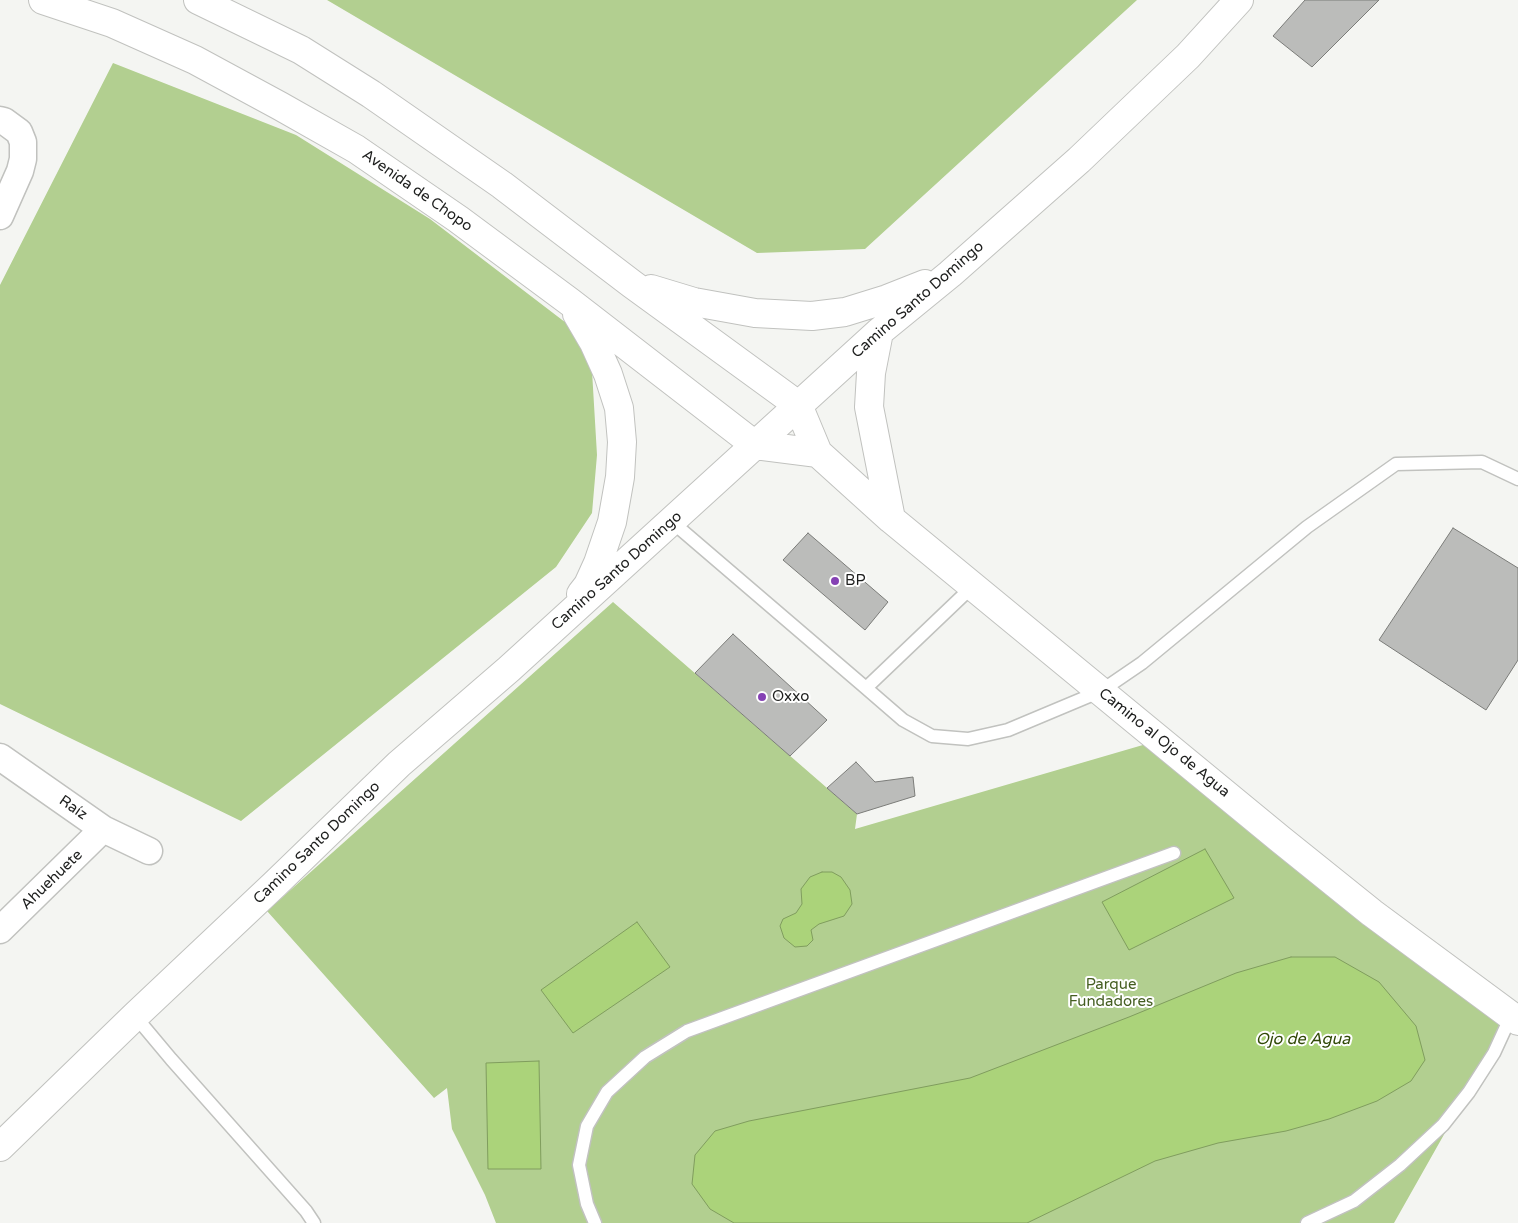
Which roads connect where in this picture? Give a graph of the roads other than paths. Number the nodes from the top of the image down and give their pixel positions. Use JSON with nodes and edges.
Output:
{"nodes":[{"id":1,"x":43,"y":0,"type":"edge"},
{"id":2,"x":198,"y":0,"type":"edge"},
{"id":3,"x":1239,"y":0,"type":"edge"},
{"id":4,"x":0,"y":120,"type":"edge"},
{"id":5,"x":0,"y":216,"type":"edge"},
{"id":6,"x":950,"y":274,"type":"junction"},
{"id":7,"x":632,"y":284,"type":"junction"},
{"id":8,"x":570,"y":302,"type":"junction"},
{"id":9,"x":879,"y":332,"type":"junction"},
{"id":10,"x":798,"y":405,"type":"junction"},
{"id":11,"x":755,"y":445,"type":"junction"},
{"id":12,"x":818,"y":454,"type":"junction"},
{"id":13,"x":1518,"y":479,"type":"edge"},
{"id":14,"x":891,"y":519,"type":"junction"},
{"id":15,"x":671,"y":521,"type":"junction"},
{"id":16,"x":973,"y":586,"type":"junction"},
{"id":17,"x":566,"y":618,"type":"junction"},
{"id":18,"x":866,"y":688,"type":"junction"},
{"id":19,"x":1101,"y":691,"type":"junction"},
{"id":20,"x":0,"y":757,"type":"edge"},
{"id":21,"x":103,"y":829,"type":"junction"},
{"id":22,"x":150,"y":852,"type":"dead end"},
{"id":23,"x":1174,"y":853,"type":"dead end"},
{"id":24,"x":0,"y":930,"type":"edge"},
{"id":25,"x":135,"y":1016,"type":"junction"},
{"id":26,"x":1514,"y":1019,"type":"edge"},
{"id":27,"x":0,"y":1147,"type":"edge"},
{"id":28,"x":314,"y":1223,"type":"edge"},
{"id":29,"x":595,"y":1223,"type":"edge"},
{"id":30,"x":1307,"y":1223,"type":"edge"}],
"edges":[{"from":1,"to":8,"type":"street","name":"Avenida de Chopo"},
{"from":2,"to":7,"type":"street"},
{"from":3,"to":6,"type":"street","name":"Camino Santo Domingo"},
{"from":4,"to":5,"type":"street"},
{"from":6,"to":7,"type":"street"},
{"from":6,"to":9,"type":"street","name":"Camino Santo Domingo"},
{"from":7,"to":10,"type":"street"},
{"from":8,"to":11,"type":"street","name":"Avenida de Chopo"},
{"from":8,"to":17,"type":"street"},
{"from":9,"to":10,"type":"street","name":"Camino Santo Domingo"},
{"from":9,"to":14,"type":"street"},
{"from":10,"to":11,"type":"street","name":"Camino Santo Domingo"},
{"from":10,"to":12,"type":"street","name":"Camino al Ojo de Agua"},
{"from":11,"to":12,"type":"street"},
{"from":11,"to":15,"type":"street","name":"Camino Santo Domingo"},
{"from":12,"to":14,"type":"street","name":"Camino al Ojo de Agua"},
{"from":13,"to":19,"type":"lane"},
{"from":14,"to":16,"type":"street","name":"Camino al Ojo de Agua"},
{"from":15,"to":17,"type":"street","name":"Camino Santo Domingo"},
{"from":15,"to":18,"type":"lane"},
{"from":16,"to":18,"type":"lane"},
{"from":16,"to":19,"type":"street","name":"Camino al Ojo de Agua"},
{"from":17,"to":25,"type":"street","name":"Camino Santo Domingo"},
{"from":18,"to":19,"type":"lane"},
{"from":19,"to":26,"type":"street","name":"Camino al Ojo de Agua"},
{"from":20,"to":21,"type":"street","name":"Raíz"},
{"from":21,"to":22,"type":"street","name":"Raíz"},
{"from":21,"to":24,"type":"street","name":"Ahuehuete"},
{"from":23,"to":29,"type":"lane"},
{"from":25,"to":27,"type":"street","name":"Camino Santo Domingo"},
{"from":25,"to":28,"type":"lane"},
{"from":26,"to":30,"type":"lane"}]}
